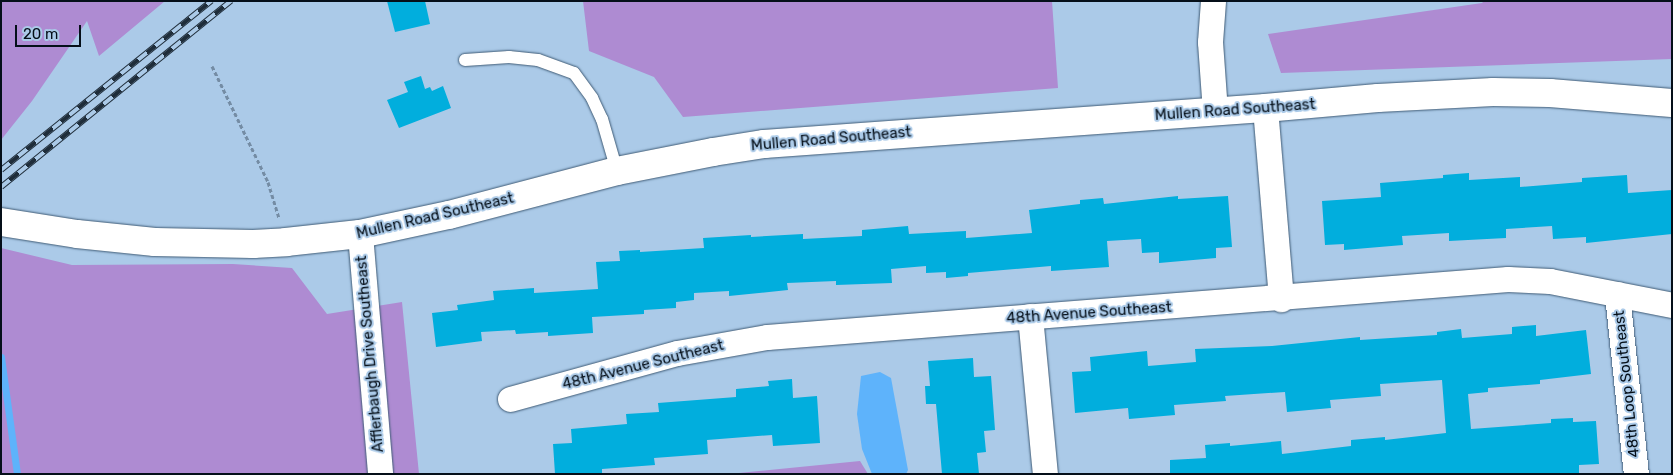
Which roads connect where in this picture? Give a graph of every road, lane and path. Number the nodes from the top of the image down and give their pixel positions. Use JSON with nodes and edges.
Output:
{"nodes":[{"id":1,"x":1213,"y":1,"type":"edge"},
{"id":2,"x":465,"y":60,"type":"dead end"},
{"id":3,"x":212,"y":66,"type":"dead end"},
{"id":4,"x":1672,"y":103,"type":"edge"},
{"id":5,"x":1265,"y":108,"type":"junction"},
{"id":6,"x":1215,"y":112,"type":"junction"},
{"id":7,"x":616,"y":171,"type":"junction"},
{"id":8,"x":1,"y":222,"type":"edge"},
{"id":9,"x":360,"y":234,"type":"junction"},
{"id":10,"x":286,"y":242,"type":"junction"},
{"id":11,"x":1618,"y":294,"type":"junction"},
{"id":12,"x":1282,"y":298,"type":"junction"},
{"id":13,"x":1672,"y":305,"type":"edge"},
{"id":14,"x":1030,"y":316,"type":"junction"},
{"id":15,"x":510,"y":398,"type":"dead end"},
{"id":16,"x":380,"y":474,"type":"edge"},
{"id":17,"x":1044,"y":474,"type":"edge"},
{"id":18,"x":1636,"y":474,"type":"edge"}],
"edges":[{"from":1,"to":6,"type":"street"},
{"from":2,"to":7,"type":"lane"},
{"from":3,"to":10,"type":"path"},
{"from":4,"to":5,"type":"street","name":"Mullen Road Southeast"},
{"from":5,"to":6,"type":"street","name":"Mullen Road Southeast"},
{"from":5,"to":12,"type":"street"},
{"from":6,"to":7,"type":"street","name":"Mullen Road Southeast"},
{"from":7,"to":9,"type":"street","name":"Mullen Road Southeast"},
{"from":8,"to":10,"type":"street","name":"Mullen Road Southeast"},
{"from":9,"to":10,"type":"street","name":"Mullen Road Southeast"},
{"from":9,"to":16,"type":"street","name":"Afflerbaugh Drive Southeast"},
{"from":11,"to":12,"type":"street","name":"48th Avenue Southeast"},
{"from":11,"to":13,"type":"street","name":"48th Avenue Southeast"},
{"from":11,"to":18,"type":"street","name":"48th Loop Southeast"},
{"from":12,"to":14,"type":"street","name":"48th Avenue Southeast"},
{"from":14,"to":15,"type":"street","name":"48th Avenue Southeast"},
{"from":14,"to":17,"type":"street"}]}
